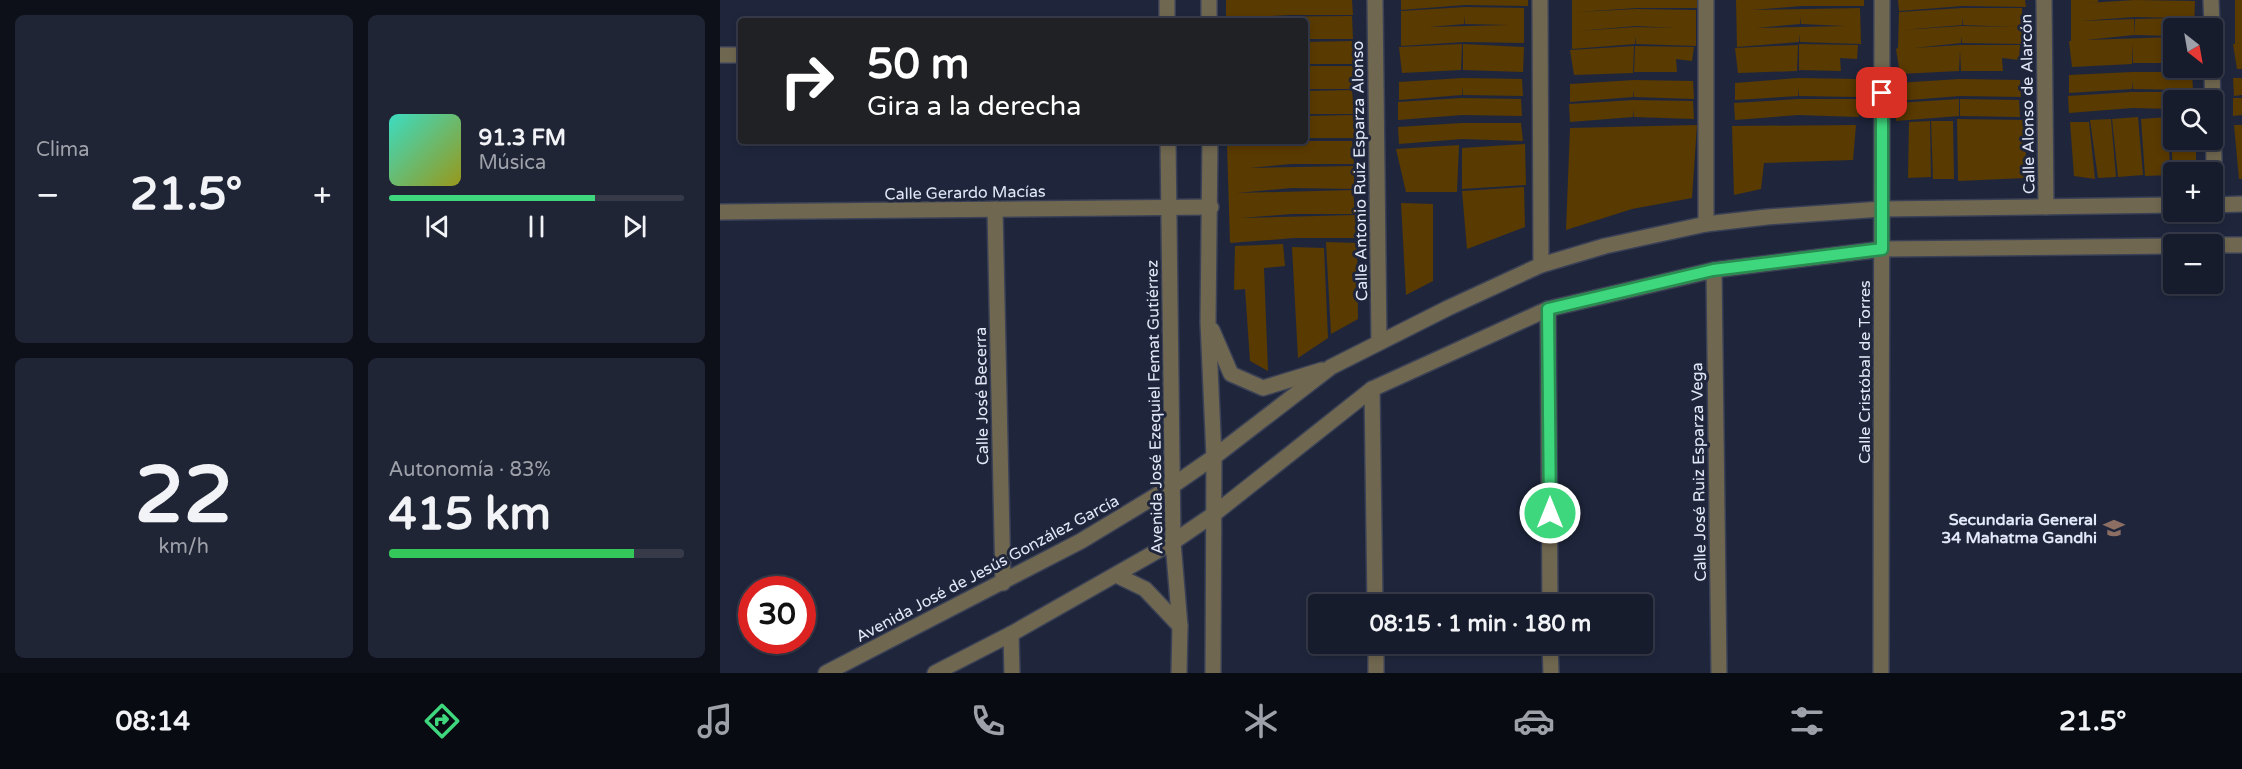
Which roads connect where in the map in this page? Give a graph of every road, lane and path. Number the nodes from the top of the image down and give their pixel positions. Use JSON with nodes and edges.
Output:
{"nodes":[{"id":1,"x":1167,"y":0,"type":"edge"},
{"id":2,"x":1209,"y":0,"type":"edge"},
{"id":3,"x":1375,"y":0,"type":"edge"},
{"id":4,"x":1540,"y":0,"type":"edge"},
{"id":5,"x":1706,"y":0,"type":"edge"},
{"id":6,"x":1882,"y":0,"type":"edge"},
{"id":7,"x":2044,"y":0,"type":"edge"},
{"id":8,"x":2211,"y":0,"type":"edge"},
{"id":9,"x":1167,"y":18,"type":"edge"},
{"id":10,"x":1209,"y":18,"type":"edge"},
{"id":11,"x":2212,"y":18,"type":"edge"},
{"id":12,"x":720,"y":55,"type":"edge"},
{"id":13,"x":738,"y":55,"type":"edge"},
{"id":14,"x":2212,"y":78,"type":"edge"},
{"id":15,"x":1168,"y":144,"type":"edge"},
{"id":16,"x":1210,"y":144,"type":"edge"},
{"id":17,"x":2213,"y":162,"type":"edge"},
{"id":18,"x":2242,"y":204,"type":"edge"},
{"id":19,"x":2163,"y":205,"type":"edge"},
{"id":20,"x":2223,"y":205,"type":"edge"},
{"id":21,"x":1168,"y":207,"type":"junction"},
{"id":22,"x":1211,"y":207,"type":"junction"},
{"id":23,"x":2046,"y":207,"type":"junction"},
{"id":24,"x":995,"y":209,"type":"junction"},
{"id":25,"x":1882,"y":209,"type":"junction"},
{"id":26,"x":720,"y":212,"type":"edge"},
{"id":27,"x":1706,"y":224,"type":"junction"},
{"id":28,"x":2223,"y":245,"type":"edge"},
{"id":29,"x":2242,"y":245,"type":"edge"},
{"id":30,"x":2163,"y":246,"type":"edge"},
{"id":31,"x":1882,"y":249,"type":"junction"},
{"id":32,"x":1541,"y":265,"type":"junction"},
{"id":33,"x":1713,"y":270,"type":"junction"},
{"id":34,"x":1548,"y":309,"type":"junction"},
{"id":35,"x":1208,"y":322,"type":"junction"},
{"id":36,"x":1379,"y":342,"type":"junction"},
{"id":37,"x":1331,"y":367,"type":"junction"},
{"id":38,"x":1372,"y":389,"type":"junction"},
{"id":39,"x":1214,"y":457,"type":"junction"},
{"id":40,"x":1172,"y":486,"type":"junction"},
{"id":41,"x":1214,"y":514,"type":"junction"},
{"id":42,"x":1173,"y":542,"type":"junction"},
{"id":43,"x":1116,"y":575,"type":"junction"},
{"id":44,"x":1003,"y":583,"type":"junction"},
{"id":45,"x":1375,"y":594,"type":"edge"},
{"id":46,"x":1550,"y":594,"type":"edge"},
{"id":47,"x":1180,"y":626,"type":"junction"},
{"id":48,"x":1011,"y":634,"type":"junction"},
{"id":49,"x":1376,"y":654,"type":"edge"},
{"id":50,"x":1550,"y":654,"type":"edge"},
{"id":51,"x":826,"y":673,"type":"edge"},
{"id":52,"x":935,"y":673,"type":"edge"},
{"id":53,"x":1012,"y":673,"type":"edge"},
{"id":54,"x":1179,"y":673,"type":"edge"},
{"id":55,"x":1213,"y":673,"type":"edge"},
{"id":56,"x":1376,"y":673,"type":"edge"},
{"id":57,"x":1551,"y":673,"type":"edge"},
{"id":58,"x":1719,"y":673,"type":"edge"},
{"id":59,"x":1881,"y":673,"type":"edge"}],
"edges":[{"from":1,"to":9,"type":"street"},
{"from":2,"to":10,"type":"street"},
{"from":3,"to":36,"type":"street","name":"Calle Antonio Ruiz Esparza Alonso"},
{"from":4,"to":32,"type":"street"},
{"from":5,"to":27,"type":"street"},
{"from":6,"to":25,"type":"street","name":"Calle Cristóbal de Torres"},
{"from":7,"to":23,"type":"street","name":"Calle Alonso de Alarcón"},
{"from":8,"to":11,"type":"street"},
{"from":12,"to":13,"type":"street"},
{"from":14,"to":17,"type":"street"},
{"from":15,"to":21,"type":"street","name":"Avenida José Ezequiel Femat Gutiérrez"},
{"from":16,"to":22,"type":"street"},
{"from":18,"to":20,"type":"street"},
{"from":19,"to":23,"type":"street","name":"Avenida José de Jesús González García"},
{"from":21,"to":22,"type":"street","name":"Calle Gerardo Macías"},
{"from":21,"to":24,"type":"street","name":"Calle Gerardo Macías"},
{"from":21,"to":40,"type":"street","name":"Avenida José Ezequiel Femat Gutiérrez"},
{"from":22,"to":35,"type":"street"},
{"from":23,"to":25,"type":"street","name":"Avenida José de Jesús González García"},
{"from":24,"to":26,"type":"street","name":"Calle Gerardo Macías"},
{"from":24,"to":44,"type":"street","name":"Calle José Becerra"},
{"from":25,"to":27,"type":"street","name":"Avenida José de Jesús González García"},
{"from":25,"to":31,"type":"street","name":"Calle Cristóbal de Torres"},
{"from":27,"to":32,"type":"street","name":"Avenida José de Jesús González García"},
{"from":28,"to":29,"type":"street"},
{"from":30,"to":31,"type":"street"},
{"from":31,"to":33,"type":"street"},
{"from":31,"to":59,"type":"street","name":"Calle Cristóbal de Torres"},
{"from":32,"to":36,"type":"street","name":"Avenida José de Jesús González García"},
{"from":33,"to":34,"type":"street"},
{"from":33,"to":58,"type":"street","name":"Calle José Ruiz Esparza Vega"},
{"from":34,"to":38,"type":"street"},
{"from":34,"to":46,"type":"street"},
{"from":35,"to":37,"type":"street"},
{"from":35,"to":39,"type":"street"},
{"from":36,"to":37,"type":"street","name":"Avenida José de Jesús González García"},
{"from":37,"to":39,"type":"street","name":"Avenida José de Jesús González García"},
{"from":38,"to":41,"type":"street"},
{"from":38,"to":45,"type":"street"},
{"from":39,"to":40,"type":"street","name":"Avenida José de Jesús González García"},
{"from":39,"to":41,"type":"street"},
{"from":40,"to":42,"type":"street","name":"Avenida José Ezequiel Femat Gutiérrez"},
{"from":40,"to":44,"type":"street","name":"Avenida José de Jesús González García"},
{"from":41,"to":42,"type":"street"},
{"from":41,"to":55,"type":"street"},
{"from":42,"to":43,"type":"street"},
{"from":42,"to":47,"type":"street","name":"Avenida José Ezequiel Femat Gutiérrez"},
{"from":43,"to":47,"type":"street"},
{"from":43,"to":48,"type":"street"},
{"from":44,"to":51,"type":"street","name":"Avenida José de Jesús González García"},
{"from":47,"to":54,"type":"street","name":"Avenida José Ezequiel Femat Gutiérrez"},
{"from":48,"to":52,"type":"street"},
{"from":48,"to":53,"type":"street"},
{"from":49,"to":56,"type":"street"},
{"from":50,"to":57,"type":"street"}]}
